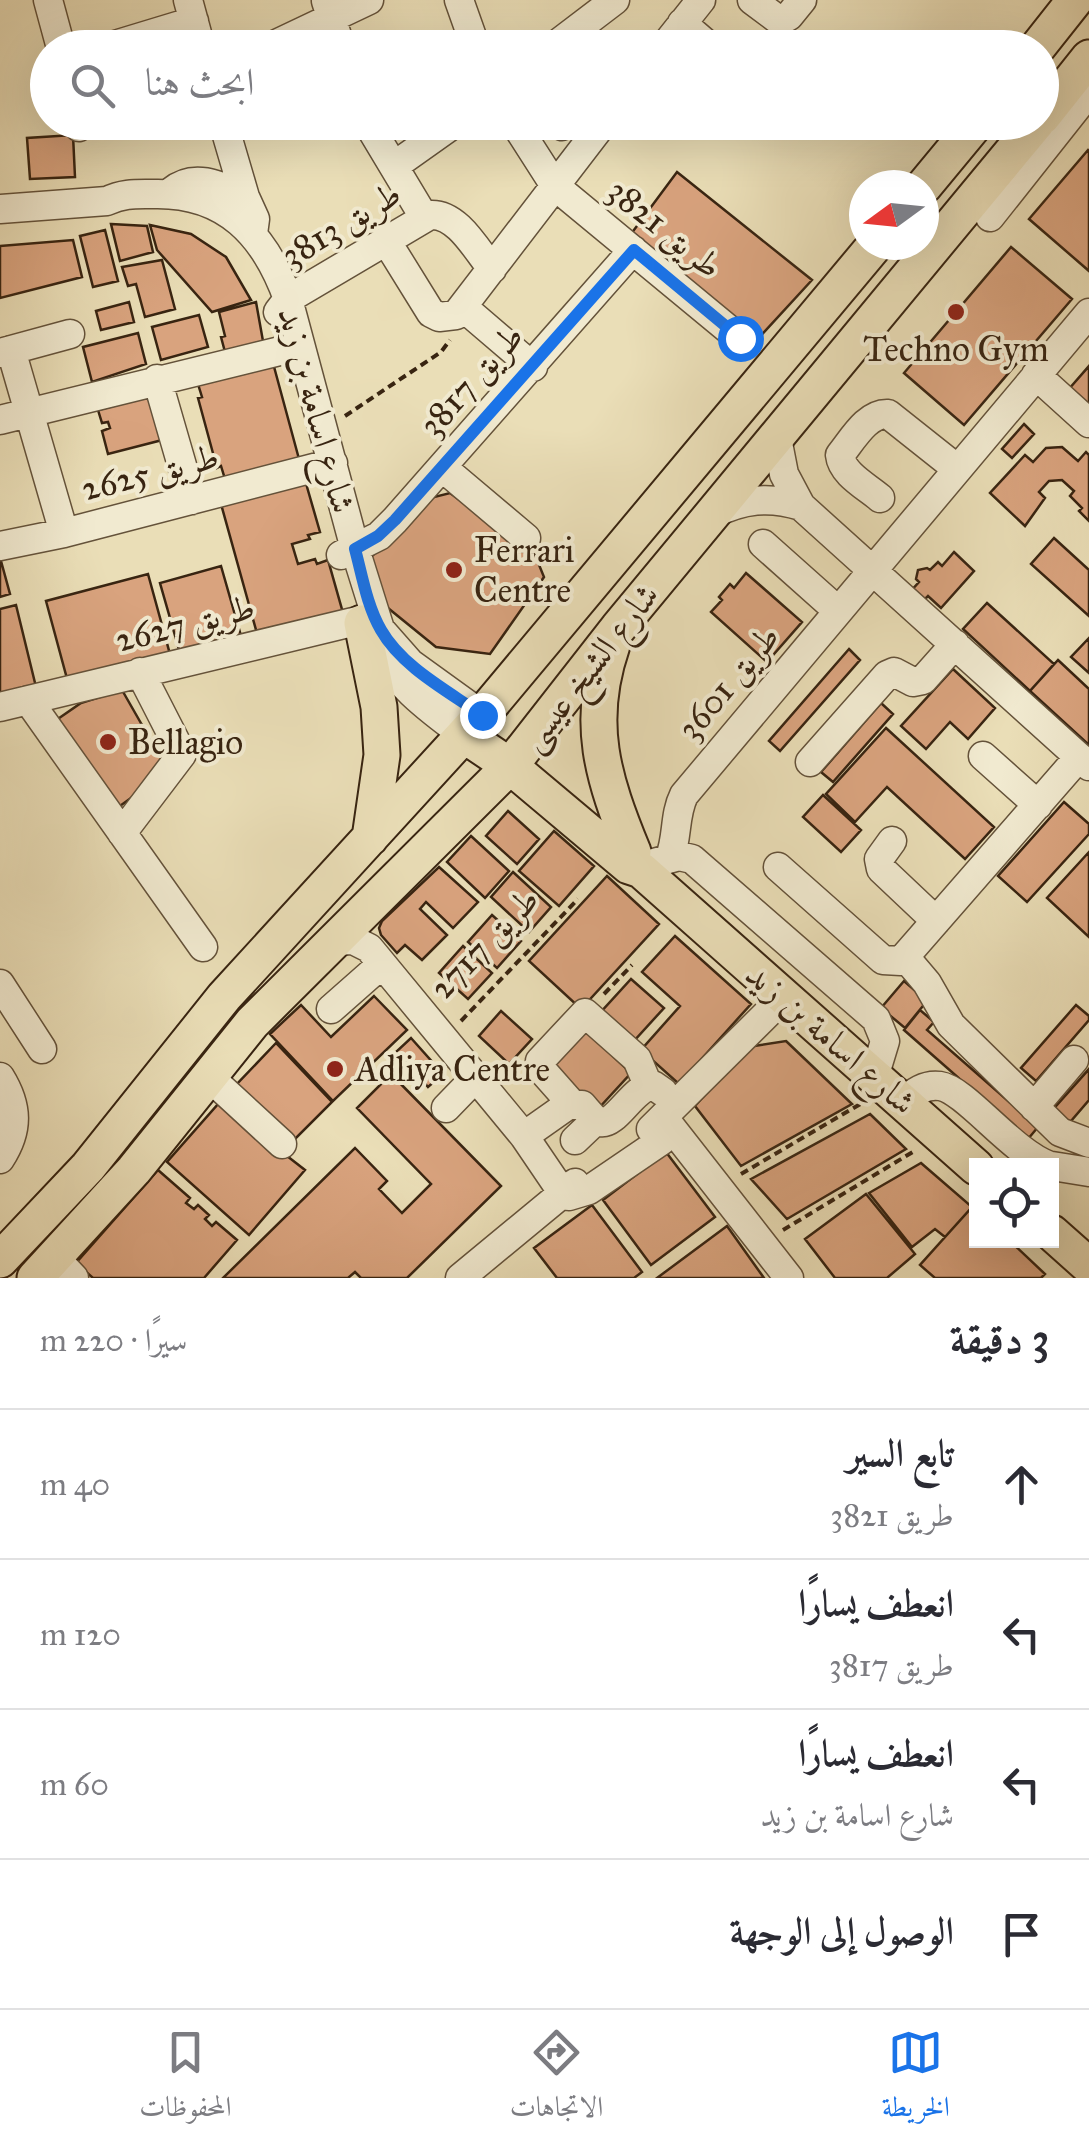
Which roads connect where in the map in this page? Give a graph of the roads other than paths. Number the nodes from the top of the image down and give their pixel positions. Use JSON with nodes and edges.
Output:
{"nodes":[{"id":1,"x":48,"y":0,"type":"edge"},
{"id":2,"x":369,"y":0,"type":"edge"},
{"id":3,"x":459,"y":0,"type":"edge"},
{"id":4,"x":614,"y":0,"type":"edge"},
{"id":5,"x":752,"y":0,"type":"edge"},
{"id":6,"x":802,"y":0,"type":"edge"},
{"id":7,"x":1075,"y":0,"type":"edge"},
{"id":8,"x":328,"y":9,"type":"edge"},
{"id":9,"x":194,"y":23,"type":"edge"},
{"id":10,"x":56,"y":30,"type":"edge"},
{"id":11,"x":169,"y":30,"type":"edge"},
{"id":12,"x":296,"y":30,"type":"edge"},
{"id":13,"x":470,"y":30,"type":"edge"},
{"id":14,"x":575,"y":30,"type":"edge"},
{"id":15,"x":1051,"y":30,"type":"edge"},
{"id":16,"x":1089,"y":58,"type":"edge"},
{"id":17,"x":1089,"y":92,"type":"edge"},
{"id":18,"x":1059,"y":95,"type":"edge"},
{"id":19,"x":1059,"y":130,"type":"edge"},
{"id":20,"x":228,"y":140,"type":"edge"},
{"id":21,"x":378,"y":140,"type":"edge"},
{"id":22,"x":431,"y":140,"type":"edge"},
{"id":23,"x":525,"y":140,"type":"edge"},
{"id":24,"x":590,"y":140,"type":"edge"},
{"id":25,"x":962,"y":140,"type":"edge"},
{"id":26,"x":1023,"y":140,"type":"edge"},
{"id":27,"x":1051,"y":140,"type":"edge"},
{"id":28,"x":394,"y":166,"type":"junction"},
{"id":29,"x":937,"y":170,"type":"edge"},
{"id":30,"x":554,"y":186,"type":"junction"},
{"id":31,"x":245,"y":197,"type":"junction"},
{"id":32,"x":165,"y":202,"type":"junction"},
{"id":33,"x":0,"y":209,"type":"edge"},
{"id":34,"x":424,"y":217,"type":"junction"},
{"id":35,"x":990,"y":217,"type":"dead end"},
{"id":36,"x":254,"y":234,"type":"junction"},
{"id":37,"x":388,"y":242,"type":"junction"},
{"id":38,"x":634,"y":250,"type":"junction"},
{"id":39,"x":862,"y":260,"type":"edge"},
{"id":40,"x":492,"y":269,"type":"junction"},
{"id":41,"x":281,"y":309,"type":"junction"},
{"id":42,"x":460,"y":311,"type":"junction"},
{"id":43,"x":1089,"y":313,"type":"edge"},
{"id":44,"x":70,"y":334,"type":"dead end"},
{"id":45,"x":740,"y":338,"type":"dead end"},
{"id":46,"x":284,"y":350,"type":"junction"},
{"id":47,"x":6,"y":352,"type":"edge"},
{"id":48,"x":533,"y":367,"type":"junction"},
{"id":49,"x":1036,"y":375,"type":"junction"},
{"id":50,"x":157,"y":379,"type":"junction"},
{"id":51,"x":29,"y":414,"type":"junction"},
{"id":52,"x":0,"y":420,"type":"edge"},
{"id":53,"x":1089,"y":423,"type":"edge"},
{"id":54,"x":778,"y":438,"type":"junction"},
{"id":55,"x":326,"y":465,"type":"junction"},
{"id":56,"x":443,"y":468,"type":"junction"},
{"id":57,"x":956,"y":468,"type":"junction"},
{"id":58,"x":880,"y":498,"type":"dead end"},
{"id":59,"x":192,"y":500,"type":"junction"},
{"id":60,"x":801,"y":506,"type":"junction"},
{"id":61,"x":713,"y":514,"type":"junction"},
{"id":62,"x":64,"y":533,"type":"junction"},
{"id":63,"x":526,"y":538,"type":"dead end"},
{"id":64,"x":763,"y":544,"type":"dead end"},
{"id":65,"x":0,"y":546,"type":"edge"},
{"id":66,"x":348,"y":552,"type":"junction"},
{"id":67,"x":871,"y":568,"type":"junction"},
{"id":68,"x":837,"y":610,"type":"junction"},
{"id":69,"x":362,"y":622,"type":"junction"},
{"id":70,"x":618,"y":628,"type":"junction"},
{"id":71,"x":955,"y":644,"type":"junction"},
{"id":72,"x":140,"y":672,"type":"junction"},
{"id":73,"x":28,"y":700,"type":"junction"},
{"id":74,"x":0,"y":707,"type":"edge"},
{"id":75,"x":473,"y":725,"type":"junction"},
{"id":76,"x":518,"y":756,"type":"junction"},
{"id":77,"x":983,"y":756,"type":"dead end"},
{"id":78,"x":810,"y":762,"type":"dead end"},
{"id":79,"x":1084,"y":762,"type":"edge"},
{"id":80,"x":1038,"y":804,"type":"junction"},
{"id":81,"x":122,"y":833,"type":"junction"},
{"id":82,"x":370,"y":838,"type":"junction"},
{"id":83,"x":892,"y":841,"type":"dead end"},
{"id":84,"x":648,"y":860,"type":"junction"},
{"id":85,"x":778,"y":868,"type":"dead end"},
{"id":86,"x":936,"y":921,"type":"junction"},
{"id":87,"x":336,"y":940,"type":"junction"},
{"id":88,"x":203,"y":947,"type":"dead end"},
{"id":89,"x":905,"y":957,"type":"junction"},
{"id":90,"x":382,"y":964,"type":"junction"},
{"id":91,"x":0,"y":984,"type":"edge"},
{"id":92,"x":785,"y":996,"type":"junction"},
{"id":93,"x":331,"y":1009,"type":"dead end"},
{"id":94,"x":42,"y":1050,"type":"dead end"},
{"id":95,"x":1074,"y":1060,"type":"dead end"},
{"id":96,"x":207,"y":1075,"type":"junction"},
{"id":97,"x":0,"y":1077,"type":"edge"},
{"id":98,"x":476,"y":1077,"type":"junction"},
{"id":99,"x":648,"y":1084,"type":"junction"},
{"id":100,"x":889,"y":1088,"type":"junction"},
{"id":101,"x":572,"y":1104,"type":"junction"},
{"id":102,"x":1034,"y":1107,"type":"junction"},
{"id":103,"x":446,"y":1108,"type":"dead end"},
{"id":104,"x":670,"y":1112,"type":"junction"},
{"id":105,"x":596,"y":1120,"type":"junction"},
{"id":106,"x":524,"y":1136,"type":"junction"},
{"id":107,"x":574,"y":1140,"type":"dead end"},
{"id":108,"x":1089,"y":1143,"type":"edge"},
{"id":109,"x":282,"y":1144,"type":"dead end"},
{"id":110,"x":1036,"y":1158,"type":"edge"},
{"id":111,"x":0,"y":1159,"type":"edge"},
{"id":112,"x":969,"y":1161,"type":"edge"},
{"id":113,"x":1059,"y":1167,"type":"edge"},
{"id":114,"x":1089,"y":1172,"type":"edge"},
{"id":115,"x":562,"y":1192,"type":"junction"},
{"id":116,"x":1059,"y":1240,"type":"edge"},
{"id":117,"x":0,"y":1260,"type":"edge"},
{"id":118,"x":1089,"y":1266,"type":"edge"},
{"id":119,"x":54,"y":1271,"type":"edge"},
{"id":120,"x":460,"y":1278,"type":"edge"},
{"id":121,"x":789,"y":1278,"type":"edge"}],
"edges":[{"from":1,"to":10,"type":"street"},
{"from":2,"to":8,"type":"street"},
{"from":3,"to":13,"type":"street"},
{"from":4,"to":14,"type":"street"},
{"from":5,"to":6,"type":"street"},
{"from":7,"to":15,"type":"main road"},
{"from":8,"to":12,"type":"street"},
{"from":9,"to":11,"type":"street"},
{"from":16,"to":18,"type":"main road","name":"شارع الشيخ عيسى"},
{"from":17,"to":19,"type":"street"},
{"from":20,"to":31,"type":"street"},
{"from":21,"to":28,"type":"street"},
{"from":22,"to":28,"type":"street"},
{"from":23,"to":30,"type":"street","name":"طريق 3821"},
{"from":24,"to":30,"type":"street"},
{"from":25,"to":29,"type":"main road"},
{"from":26,"to":54,"type":"main road","name":"شارع الشيخ عيسى"},
{"from":27,"to":35,"type":"street"},
{"from":28,"to":34,"type":"street"},
{"from":30,"to":38,"type":"street","name":"طريق 3821"},
{"from":30,"to":40,"type":"street"},
{"from":31,"to":32,"type":"street"},
{"from":31,"to":36,"type":"street"},
{"from":32,"to":33,"type":"street","name":"شارع اسامة بن زيد"},
{"from":32,"to":36,"type":"street","name":"شارع اسامة بن زيد"},
{"from":32,"to":41,"type":"street","name":"شارع اسامة بن زيد"},
{"from":34,"to":37,"type":"street","name":"طريق 3813"},
{"from":34,"to":40,"type":"street","name":"طريق 3813"},
{"from":36,"to":41,"type":"street","name":"شارع اسامة بن زيد"},
{"from":37,"to":41,"type":"street","name":"طريق 3813"},
{"from":37,"to":42,"type":"street"},
{"from":38,"to":45,"type":"street","name":"طريق 3821"},
{"from":38,"to":48,"type":"street","name":"طريق 3817"},
{"from":39,"to":75,"type":"main road","name":"شارع الشيخ عيسى"},
{"from":40,"to":42,"type":"street"},
{"from":41,"to":46,"type":"street","name":"شارع اسامة بن زيد"},
{"from":41,"to":55,"type":"street","name":"شارع اسامة بن زيد"},
{"from":42,"to":48,"type":"street"},
{"from":43,"to":49,"type":"street","name":"طريق 3601"},
{"from":44,"to":47,"type":"street"},
{"from":46,"to":50,"type":"street"},
{"from":46,"to":55,"type":"street","name":"شارع اسامة بن زيد"},
{"from":47,"to":51,"type":"street"},
{"from":48,"to":56,"type":"street","name":"طريق 3817"},
{"from":49,"to":53,"type":"street"},
{"from":49,"to":57,"type":"street","name":"طريق 3601"},
{"from":50,"to":51,"type":"street"},
{"from":50,"to":59,"type":"street"},
{"from":51,"to":52,"type":"street"},
{"from":51,"to":62,"type":"street"},
{"from":54,"to":60,"type":"street"},
{"from":54,"to":61,"type":"main road","name":"شارع الشيخ عيسى"},
{"from":55,"to":59,"type":"street","name":"طريق 2625"},
{"from":55,"to":66,"type":"street","name":"شارع اسامة بن زيد"},
{"from":56,"to":63,"type":"street"},
{"from":56,"to":66,"type":"street","name":"طريق 3817"},
{"from":57,"to":58,"type":"street"},
{"from":57,"to":67,"type":"street","name":"طريق 3601"},
{"from":59,"to":62,"type":"street","name":"طريق 2625"},
{"from":60,"to":61,"type":"street"},
{"from":60,"to":67,"type":"street"},
{"from":61,"to":70,"type":"main road","name":"شارع الشيخ عيسى"},
{"from":62,"to":65,"type":"street","name":"طريق 2625"},
{"from":64,"to":68,"type":"street"},
{"from":66,"to":69,"type":"street","name":"شارع اسامة بن زيد"},
{"from":66,"to":75,"type":"street","name":"شارع اسامة بن زيد"},
{"from":67,"to":68,"type":"street","name":"طريق 3601"},
{"from":67,"to":71,"type":"street"},
{"from":68,"to":84,"type":"street","name":"طريق 3601"},
{"from":69,"to":72,"type":"street","name":"طريق 2627"},
{"from":69,"to":75,"type":"street","name":"شارع اسامة بن زيد"},
{"from":69,"to":82,"type":"main road"},
{"from":70,"to":76,"type":"main road","name":"شارع الشيخ عيسى"},
{"from":70,"to":84,"type":"main road"},
{"from":71,"to":78,"type":"street"},
{"from":71,"to":79,"type":"street"},
{"from":72,"to":73,"type":"street","name":"طريق 2627"},
{"from":72,"to":81,"type":"street"},
{"from":73,"to":74,"type":"street","name":"طريق 2627"},
{"from":73,"to":81,"type":"street"},
{"from":75,"to":76,"type":"main road","name":"شارع اسامة بن زيد"},
{"from":75,"to":82,"type":"main road","name":"شارع الشيخ عيسى"},
{"from":76,"to":84,"type":"main road","name":"شارع اسامة بن زيد"},
{"from":76,"to":87,"type":"main road","name":"شارع الشيخ عيسى"},
{"from":77,"to":80,"type":"street"},
{"from":79,"to":80,"type":"street"},
{"from":80,"to":86,"type":"street"},
{"from":81,"to":88,"type":"street"},
{"from":82,"to":117,"type":"main road","name":"شارع الشيخ عيسى"},
{"from":83,"to":86,"type":"street"},
{"from":84,"to":92,"type":"main road","name":"شارع اسامة بن زيد"},
{"from":84,"to":100,"type":"street"},
{"from":85,"to":89,"type":"street"},
{"from":86,"to":89,"type":"street"},
{"from":87,"to":90,"type":"street","name":"طريق 2717"},
{"from":87,"to":96,"type":"main road","name":"شارع الشيخ عيسى"},
{"from":89,"to":102,"type":"street"},
{"from":90,"to":93,"type":"street"},
{"from":90,"to":98,"type":"street","name":"طريق 2717"},
{"from":91,"to":94,"type":"street"},
{"from":92,"to":100,"type":"main road","name":"شارع اسامة بن زيد"},
{"from":92,"to":104,"type":"street"},
{"from":95,"to":102,"type":"street"},
{"from":96,"to":109,"type":"street"},
{"from":96,"to":119,"type":"main road","name":"شارع الشيخ عيسى"},
{"from":97,"to":111,"type":"street"},
{"from":98,"to":103,"type":"street"},
{"from":98,"to":106,"type":"street","name":"طريق 2717"},
{"from":99,"to":101,"type":"street"},
{"from":99,"to":104,"type":"street"},
{"from":99,"to":105,"type":"street"},
{"from":100,"to":110,"type":"street"},
{"from":100,"to":112,"type":"main road","name":"شارع اسامة بن زيد"},
{"from":101,"to":105,"type":"street"},
{"from":101,"to":106,"type":"street"},
{"from":102,"to":108,"type":"street"},
{"from":104,"to":115,"type":"street"},
{"from":104,"to":121,"type":"street"},
{"from":105,"to":107,"type":"street"},
{"from":106,"to":115,"type":"street","name":"طريق 2717"},
{"from":113,"to":114,"type":"street"},
{"from":115,"to":120,"type":"street"},
{"from":116,"to":118,"type":"main road"}]}
